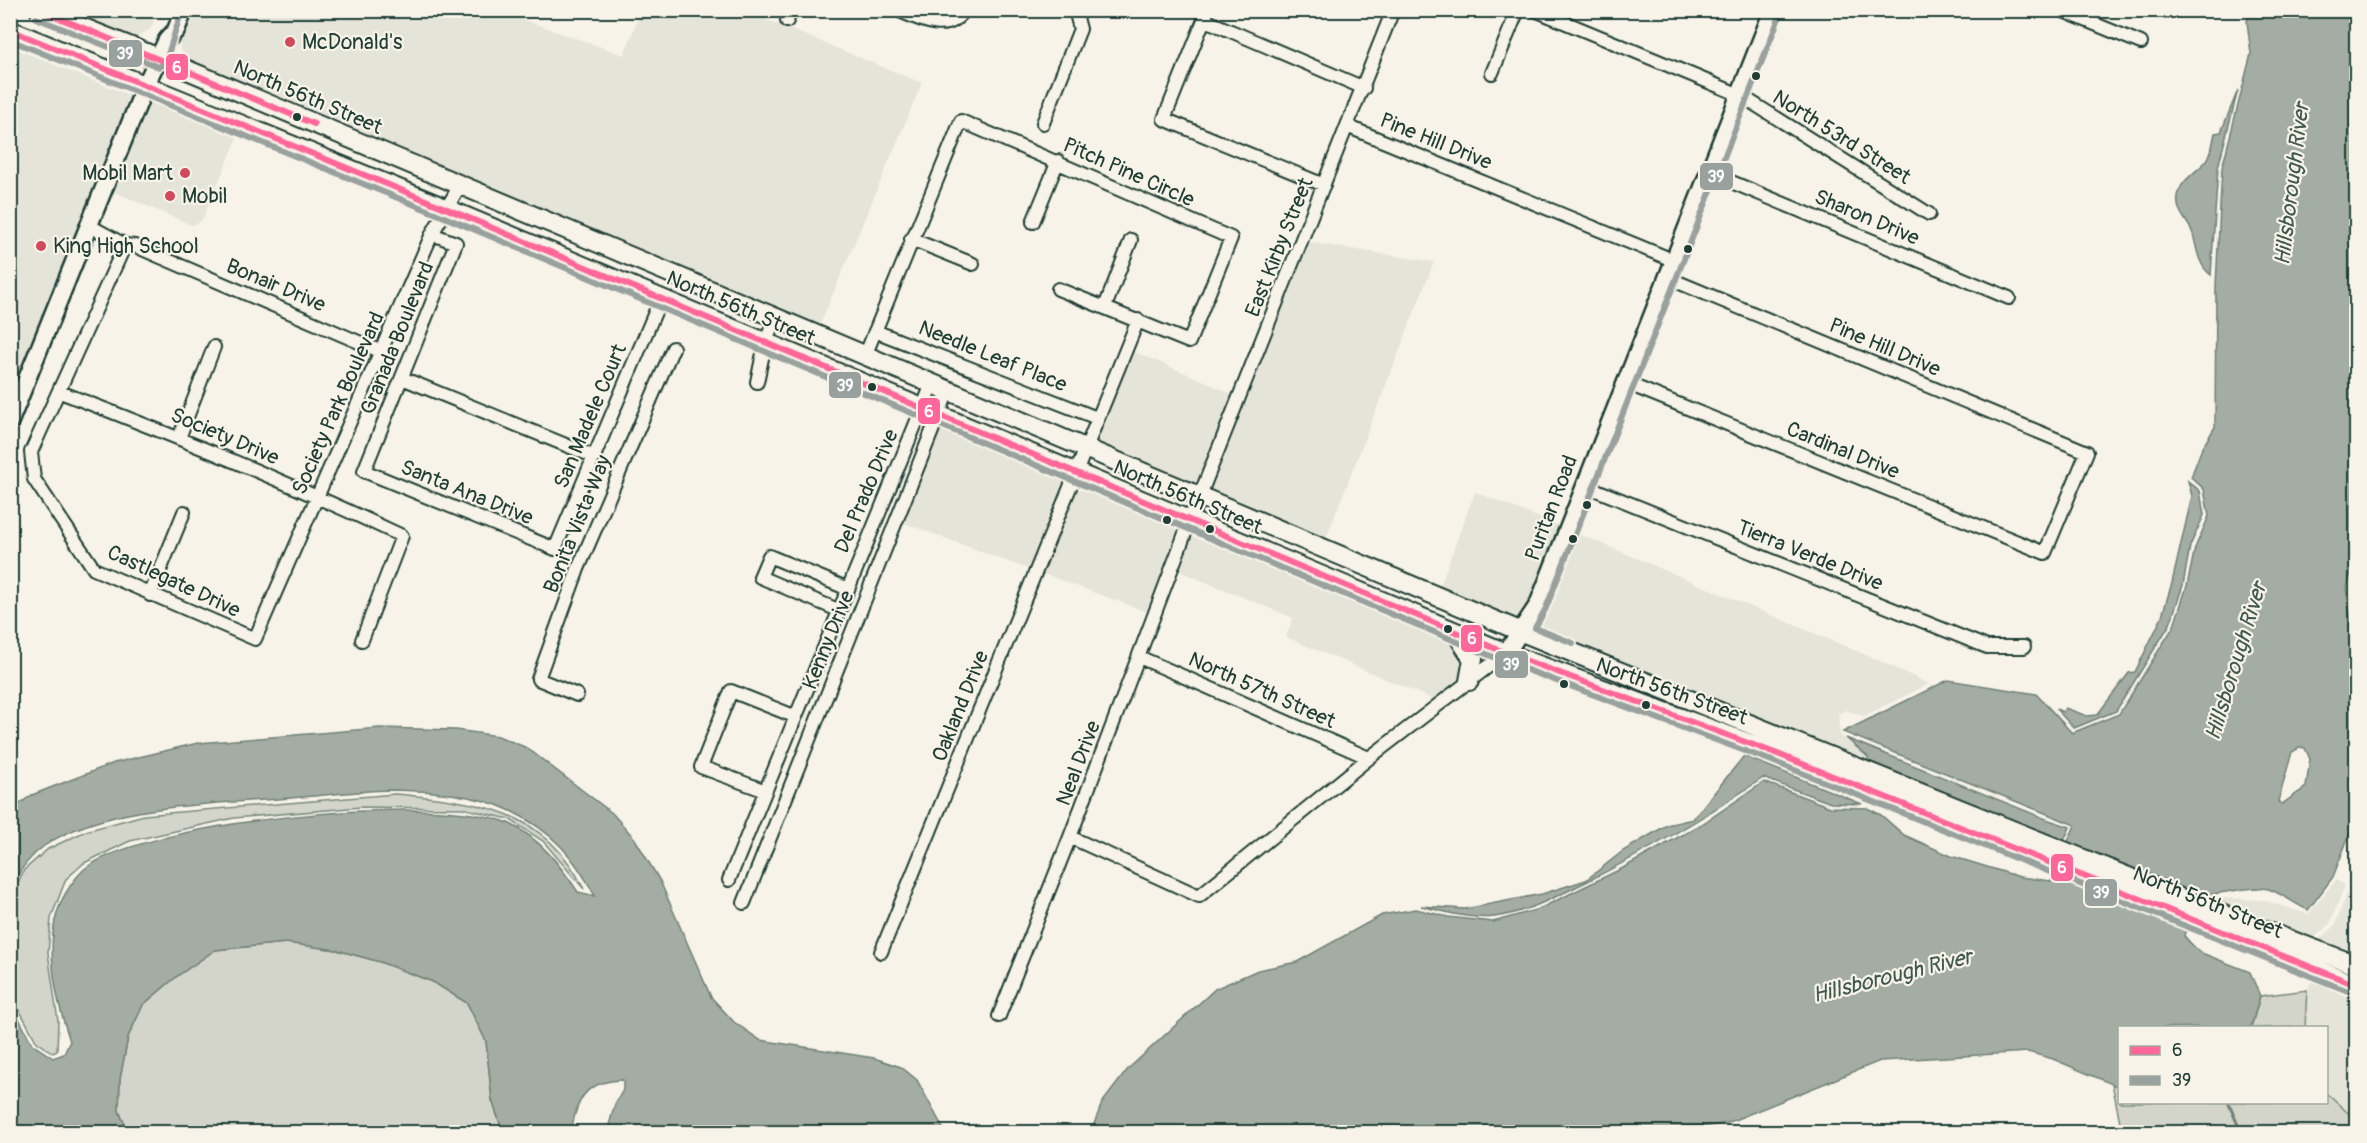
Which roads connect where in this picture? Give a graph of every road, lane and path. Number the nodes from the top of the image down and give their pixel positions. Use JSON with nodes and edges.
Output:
{"nodes":[{"id":1,"x":39,"y":10,"type":"edge"},
{"id":2,"x":173,"y":10,"type":"edge"},
{"id":3,"x":184,"y":10,"type":"edge"},
{"id":4,"x":897,"y":10,"type":"edge"},
{"id":5,"x":964,"y":10,"type":"edge"},
{"id":6,"x":1075,"y":10,"type":"edge"},
{"id":7,"x":1393,"y":10,"type":"edge"},
{"id":8,"x":1518,"y":10,"type":"edge"},
{"id":9,"x":1535,"y":10,"type":"edge"},
{"id":10,"x":1773,"y":10,"type":"edge"},
{"id":11,"x":2061,"y":10,"type":"edge"},
{"id":12,"x":1206,"y":15,"type":"edge"},
{"id":13,"x":10,"y":30,"type":"edge"},
{"id":14,"x":167,"y":40,"type":"junction"},
{"id":15,"x":2140,"y":44,"type":"dead end"},
{"id":16,"x":159,"y":58,"type":"junction"},
{"id":17,"x":1492,"y":74,"type":"dead end"},
{"id":18,"x":146,"y":84,"type":"junction"},
{"id":19,"x":1364,"y":88,"type":"junction"},
{"id":20,"x":1740,"y":95,"type":"junction"},
{"id":21,"x":1043,"y":123,"type":"dead end"},
{"id":22,"x":1349,"y":127,"type":"junction"},
{"id":23,"x":1058,"y":161,"type":"junction"},
{"id":24,"x":1710,"y":173,"type":"junction"},
{"id":25,"x":460,"y":185,"type":"junction"},
{"id":26,"x":1324,"y":185,"type":"junction"},
{"id":27,"x":445,"y":208,"type":"junction"},
{"id":28,"x":1929,"y":214,"type":"dead end"},
{"id":29,"x":1033,"y":222,"type":"dead end"},
{"id":30,"x":90,"y":226,"type":"junction"},
{"id":31,"x":432,"y":234,"type":"junction"},
{"id":32,"x":912,"y":239,"type":"junction"},
{"id":33,"x":1131,"y":240,"type":"dead end"},
{"id":34,"x":125,"y":245,"type":"junction"},
{"id":35,"x":1675,"y":261,"type":"junction"},
{"id":36,"x":973,"y":264,"type":"dead end"},
{"id":37,"x":1668,"y":278,"type":"junction"},
{"id":38,"x":1058,"y":289,"type":"dead end"},
{"id":39,"x":661,"y":298,"type":"junction"},
{"id":40,"x":2009,"y":298,"type":"dead end"},
{"id":41,"x":1105,"y":307,"type":"junction"},
{"id":42,"x":775,"y":318,"type":"junction"},
{"id":43,"x":1138,"y":320,"type":"junction"},
{"id":44,"x":875,"y":331,"type":"junction"},
{"id":45,"x":765,"y":344,"type":"junction"},
{"id":46,"x":214,"y":347,"type":"dead end"},
{"id":47,"x":673,"y":348,"type":"dead end"},
{"id":48,"x":382,"y":352,"type":"junction"},
{"id":49,"x":865,"y":356,"type":"junction"},
{"id":50,"x":402,"y":378,"type":"junction"},
{"id":51,"x":757,"y":382,"type":"dead end"},
{"id":52,"x":1626,"y":382,"type":"junction"},
{"id":53,"x":940,"y":388,"type":"junction"},
{"id":54,"x":60,"y":392,"type":"junction"},
{"id":55,"x":930,"y":412,"type":"junction"},
{"id":56,"x":1097,"y":418,"type":"junction"},
{"id":57,"x":10,"y":421,"type":"edge"},
{"id":58,"x":179,"y":438,"type":"junction"},
{"id":59,"x":1085,"y":450,"type":"junction"},
{"id":60,"x":595,"y":457,"type":"junction"},
{"id":61,"x":364,"y":471,"type":"joint"},
{"id":62,"x":1075,"y":474,"type":"junction"},
{"id":63,"x":1584,"y":485,"type":"junction"},
{"id":64,"x":318,"y":496,"type":"junction"},
{"id":65,"x":1199,"y":497,"type":"junction"},
{"id":66,"x":184,"y":512,"type":"dead end"},
{"id":67,"x":1189,"y":523,"type":"junction"},
{"id":68,"x":555,"y":549,"type":"joint"},
{"id":69,"x":2045,"y":553,"type":"joint"},
{"id":70,"x":1338,"y":554,"type":"junction"},
{"id":71,"x":1328,"y":580,"type":"junction"},
{"id":72,"x":846,"y":588,"type":"junction"},
{"id":73,"x":150,"y":595,"type":"junction"},
{"id":74,"x":838,"y":610,"type":"junction"},
{"id":75,"x":1522,"y":632,"type":"junction"},
{"id":76,"x":1456,"y":633,"type":"junction"},
{"id":77,"x":255,"y":639,"type":"joint"},
{"id":78,"x":362,"y":640,"type":"dead end"},
{"id":79,"x":2024,"y":647,"type":"dead end"},
{"id":80,"x":1506,"y":653,"type":"junction"},
{"id":81,"x":1139,"y":657,"type":"junction"},
{"id":82,"x":1469,"y":681,"type":"junction"},
{"id":83,"x":577,"y":695,"type":"dead end"},
{"id":84,"x":794,"y":716,"type":"junction"},
{"id":85,"x":1741,"y":719,"type":"junction"},
{"id":86,"x":1734,"y":738,"type":"junction"},
{"id":87,"x":1369,"y":758,"type":"junction"},
{"id":88,"x":763,"y":790,"type":"junction"},
{"id":89,"x":1070,"y":837,"type":"junction"},
{"id":90,"x":2059,"y":856,"type":"junction"},
{"id":91,"x":729,"y":880,"type":"dead end"},
{"id":92,"x":744,"y":903,"type":"dead end"},
{"id":93,"x":2197,"y":914,"type":"junction"},
{"id":94,"x":880,"y":952,"type":"dead end"},
{"id":95,"x":2356,"y":966,"type":"edge"},
{"id":96,"x":2356,"y":985,"type":"edge"},
{"id":97,"x":999,"y":1016,"type":"dead end"}],
"edges":[{"from":1,"to":16,"type":"main road","name":"North 56th Street"},
{"from":2,"to":14,"type":"street"},
{"from":3,"to":14,"type":"street"},
{"from":4,"to":5,"type":"street"},
{"from":6,"to":21,"type":"street"},
{"from":7,"to":19,"type":"street","name":"East Kirby Street"},
{"from":8,"to":17,"type":"street"},
{"from":9,"to":20,"type":"street","name":"North 53rd Street"},
{"from":10,"to":20,"type":"street","name":"Puritan Road"},
{"from":11,"to":15,"type":"street"},
{"from":12,"to":19,"type":"street"},
{"from":12,"to":26,"type":"street"},
{"from":13,"to":18,"type":"main road","name":"North 56th Street"},
{"from":14,"to":16,"type":"street"},
{"from":16,"to":18,"type":"street"},
{"from":16,"to":25,"type":"main road","name":"North 56th Street"},
{"from":18,"to":27,"type":"main road","name":"North 56th Street"},
{"from":18,"to":30,"type":"street"},
{"from":19,"to":22,"type":"street","name":"East Kirby Street"},
{"from":20,"to":24,"type":"street","name":"Puritan Road"},
{"from":20,"to":28,"type":"street","name":"North 53rd Street"},
{"from":22,"to":26,"type":"street","name":"East Kirby Street"},
{"from":22,"to":35,"type":"street","name":"Pine Hill Drive"},
{"from":23,"to":29,"type":"street"},
{"from":23,"to":32,"type":"street","name":"Pitch Pine Circle"},
{"from":23,"to":43,"type":"street","name":"Pitch Pine Circle"},
{"from":24,"to":35,"type":"street","name":"Puritan Road"},
{"from":24,"to":40,"type":"street","name":"Sharon Drive"},
{"from":25,"to":27,"type":"street","name":"Society Park Boulevard"},
{"from":25,"to":42,"type":"main road","name":"North 56th Street"},
{"from":26,"to":65,"type":"street","name":"East Kirby Street"},
{"from":27,"to":31,"type":"street","name":"Society Park Boulevard"},
{"from":27,"to":39,"type":"main road","name":"North 56th Street"},
{"from":30,"to":34,"type":"street","name":"Bonair Drive"},
{"from":30,"to":57,"type":"street"},
{"from":31,"to":48,"type":"street","name":"Society Park Boulevard"},
{"from":31,"to":50,"type":"street","name":"Granada Boulevard"},
{"from":32,"to":36,"type":"street"},
{"from":32,"to":44,"type":"street","name":"Pitch Pine Circle"},
{"from":33,"to":41,"type":"street"},
{"from":34,"to":48,"type":"street","name":"Bonair Drive"},
{"from":34,"to":54,"type":"street","name":"Castlegate Drive"},
{"from":35,"to":37,"type":"street","name":"Puritan Road"},
{"from":37,"to":52,"type":"street","name":"Puritan Road"},
{"from":37,"to":69,"type":"street","name":"Pine Hill Drive"},
{"from":38,"to":41,"type":"street"},
{"from":39,"to":45,"type":"main road","name":"North 56th Street"},
{"from":39,"to":60,"type":"street","name":"San Madele Court"},
{"from":41,"to":43,"type":"street"},
{"from":42,"to":45,"type":"street"},
{"from":42,"to":49,"type":"main road","name":"North 56th Street"},
{"from":43,"to":56,"type":"street"},
{"from":44,"to":49,"type":"street","name":"Pitch Pine Circle"},
{"from":44,"to":56,"type":"street","name":"Needle Leaf Place"},
{"from":45,"to":51,"type":"street"},
{"from":45,"to":55,"type":"main road","name":"North 56th Street"},
{"from":46,"to":58,"type":"street"},
{"from":47,"to":83,"type":"street","name":"Bonita Vista Way"},
{"from":48,"to":64,"type":"street","name":"Society Park Boulevard"},
{"from":49,"to":53,"type":"main road","name":"North 56th Street"},
{"from":50,"to":60,"type":"street"},
{"from":50,"to":61,"type":"street","name":"Granada Boulevard"},
{"from":52,"to":63,"type":"street","name":"Puritan Road"},
{"from":52,"to":69,"type":"street","name":"Cardinal Drive"},
{"from":53,"to":55,"type":"street","name":"Kenny Drive"},
{"from":53,"to":55,"type":"street","name":"Del Prado Drive"},
{"from":53,"to":59,"type":"main road","name":"North 56th Street"},
{"from":54,"to":58,"type":"street","name":"Society Drive"},
{"from":54,"to":73,"type":"street","name":"Castlegate Drive"},
{"from":55,"to":62,"type":"main road","name":"North 56th Street"},
{"from":55,"to":72,"type":"street","name":"Del Prado Drive"},
{"from":55,"to":92,"type":"street","name":"Kenny Drive"},
{"from":56,"to":59,"type":"street"},
{"from":58,"to":64,"type":"street","name":"Society Drive"},
{"from":59,"to":62,"type":"street","name":"Oakland Drive"},
{"from":59,"to":65,"type":"main road","name":"North 56th Street"},
{"from":60,"to":68,"type":"street","name":"San Madele Court"},
{"from":61,"to":68,"type":"street","name":"Santa Ana Drive"},
{"from":62,"to":67,"type":"main road","name":"North 56th Street"},
{"from":62,"to":94,"type":"street","name":"Oakland Drive"},
{"from":63,"to":75,"type":"street","name":"Puritan Road"},
{"from":63,"to":79,"type":"street","name":"Tierra Verde Drive"},
{"from":64,"to":77,"type":"street","name":"Society Park Boulevard"},
{"from":64,"to":78,"type":"street","name":"Society Drive"},
{"from":65,"to":67,"type":"street","name":"East Kirby Street"},
{"from":65,"to":70,"type":"main road","name":"North 56th Street"},
{"from":66,"to":73,"type":"street"},
{"from":67,"to":71,"type":"main road","name":"North 56th Street"},
{"from":67,"to":81,"type":"street","name":"Neal Drive"},
{"from":70,"to":71,"type":"main road"},
{"from":70,"to":75,"type":"main road","name":"North 56th Street"},
{"from":71,"to":76,"type":"main road","name":"North 56th Street"},
{"from":72,"to":74,"type":"street","name":"Del Prado Drive"},
{"from":72,"to":74,"type":"street"},
{"from":73,"to":77,"type":"street","name":"Castlegate Drive"},
{"from":74,"to":84,"type":"street","name":"Del Prado Drive"},
{"from":75,"to":80,"type":"street","name":"Puritan Road"},
{"from":75,"to":85,"type":"main road","name":"North 56th Street"},
{"from":76,"to":80,"type":"main road","name":"North 56th Street"},
{"from":76,"to":82,"type":"main road"},
{"from":80,"to":82,"type":"street","name":"Puritan Road"},
{"from":80,"to":86,"type":"main road","name":"North 56th Street"},
{"from":81,"to":87,"type":"street","name":"North 57th Street"},
{"from":81,"to":89,"type":"street","name":"Neal Drive"},
{"from":82,"to":87,"type":"street","name":"Puritan Road"},
{"from":84,"to":88,"type":"street","name":"Del Prado Drive"},
{"from":84,"to":88,"type":"street"},
{"from":85,"to":86,"type":"main road"},
{"from":85,"to":90,"type":"main road","name":"North 56th Street"},
{"from":86,"to":90,"type":"main road","name":"North 56th Street"},
{"from":87,"to":89,"type":"street","name":"Puritan Road"},
{"from":88,"to":91,"type":"street","name":"Del Prado Drive"},
{"from":89,"to":97,"type":"street","name":"Neal Drive"},
{"from":90,"to":93,"type":"main road","name":"North 56th Street"},
{"from":93,"to":95,"type":"main road","name":"North 56th Street"},
{"from":93,"to":96,"type":"main road","name":"North 56th Street"}]}
